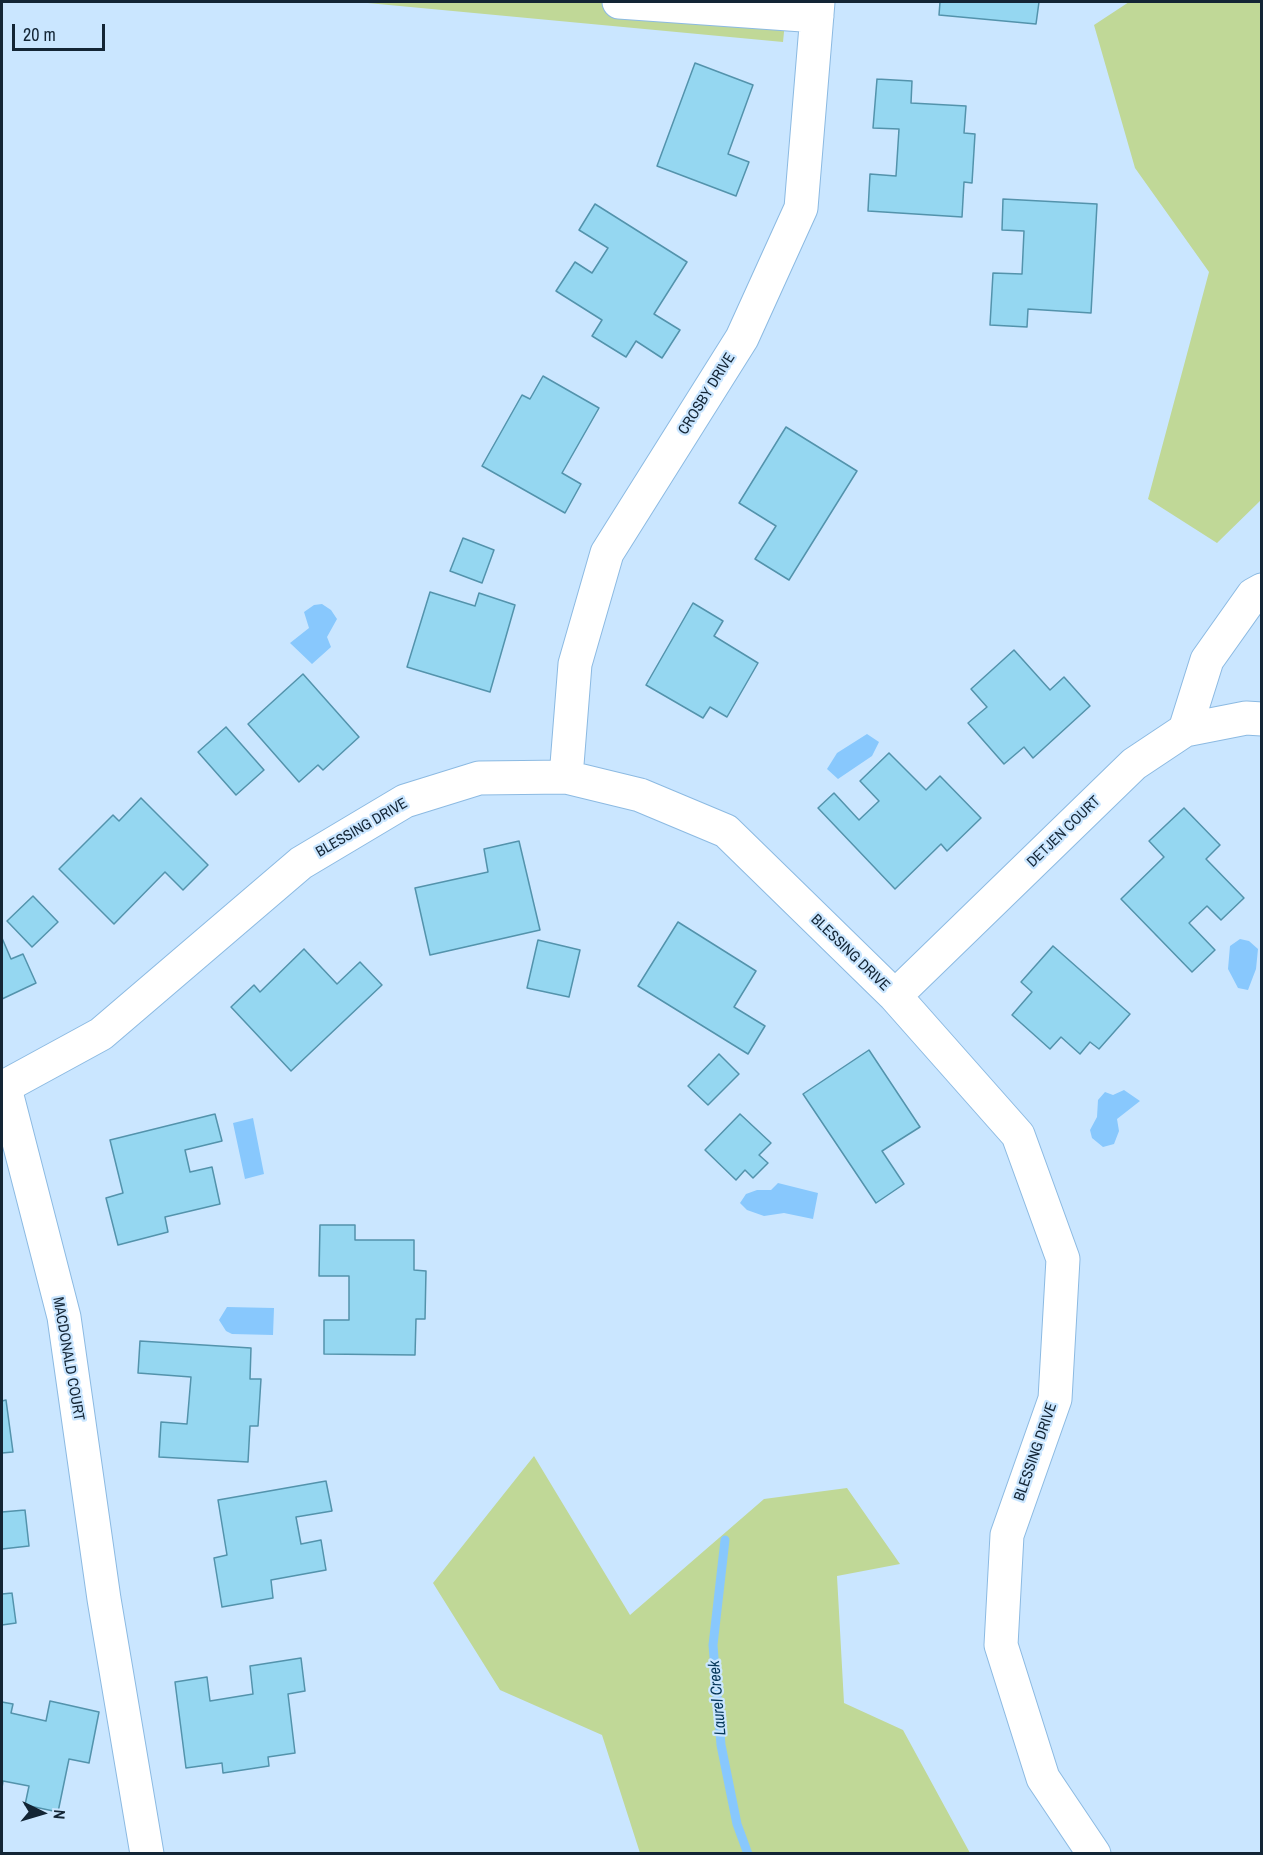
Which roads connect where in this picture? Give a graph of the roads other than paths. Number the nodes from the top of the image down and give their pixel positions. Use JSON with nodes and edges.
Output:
{"nodes":[{"id":1,"x":619,"y":2,"type":"edge"},
{"id":2,"x":817,"y":9,"type":"edge"},
{"id":3,"x":1262,"y":590,"type":"edge"},
{"id":4,"x":1262,"y":719,"type":"edge"},
{"id":5,"x":1185,"y":730,"type":"junction"},
{"id":6,"x":566,"y":777,"type":"junction"},
{"id":7,"x":895,"y":996,"type":"junction"},
{"id":8,"x":3,"y":1088,"type":"edge"},
{"id":9,"x":147,"y":1854,"type":"edge"},
{"id":10,"x":1094,"y":1854,"type":"edge"}],
"edges":[{"from":1,"to":2,"type":"street"},
{"from":2,"to":6,"type":"street","name":"CROSBY DRIVE"},
{"from":3,"to":5,"type":"street"},
{"from":4,"to":5,"type":"street","name":"DETJEN COURT"},
{"from":5,"to":7,"type":"street","name":"DETJEN COURT"},
{"from":6,"to":7,"type":"street","name":"BLESSING DRIVE"},
{"from":6,"to":8,"type":"street","name":"BLESSING DRIVE"},
{"from":7,"to":10,"type":"street","name":"BLESSING DRIVE"},
{"from":8,"to":9,"type":"street","name":"MACDONALD COURT"}]}
